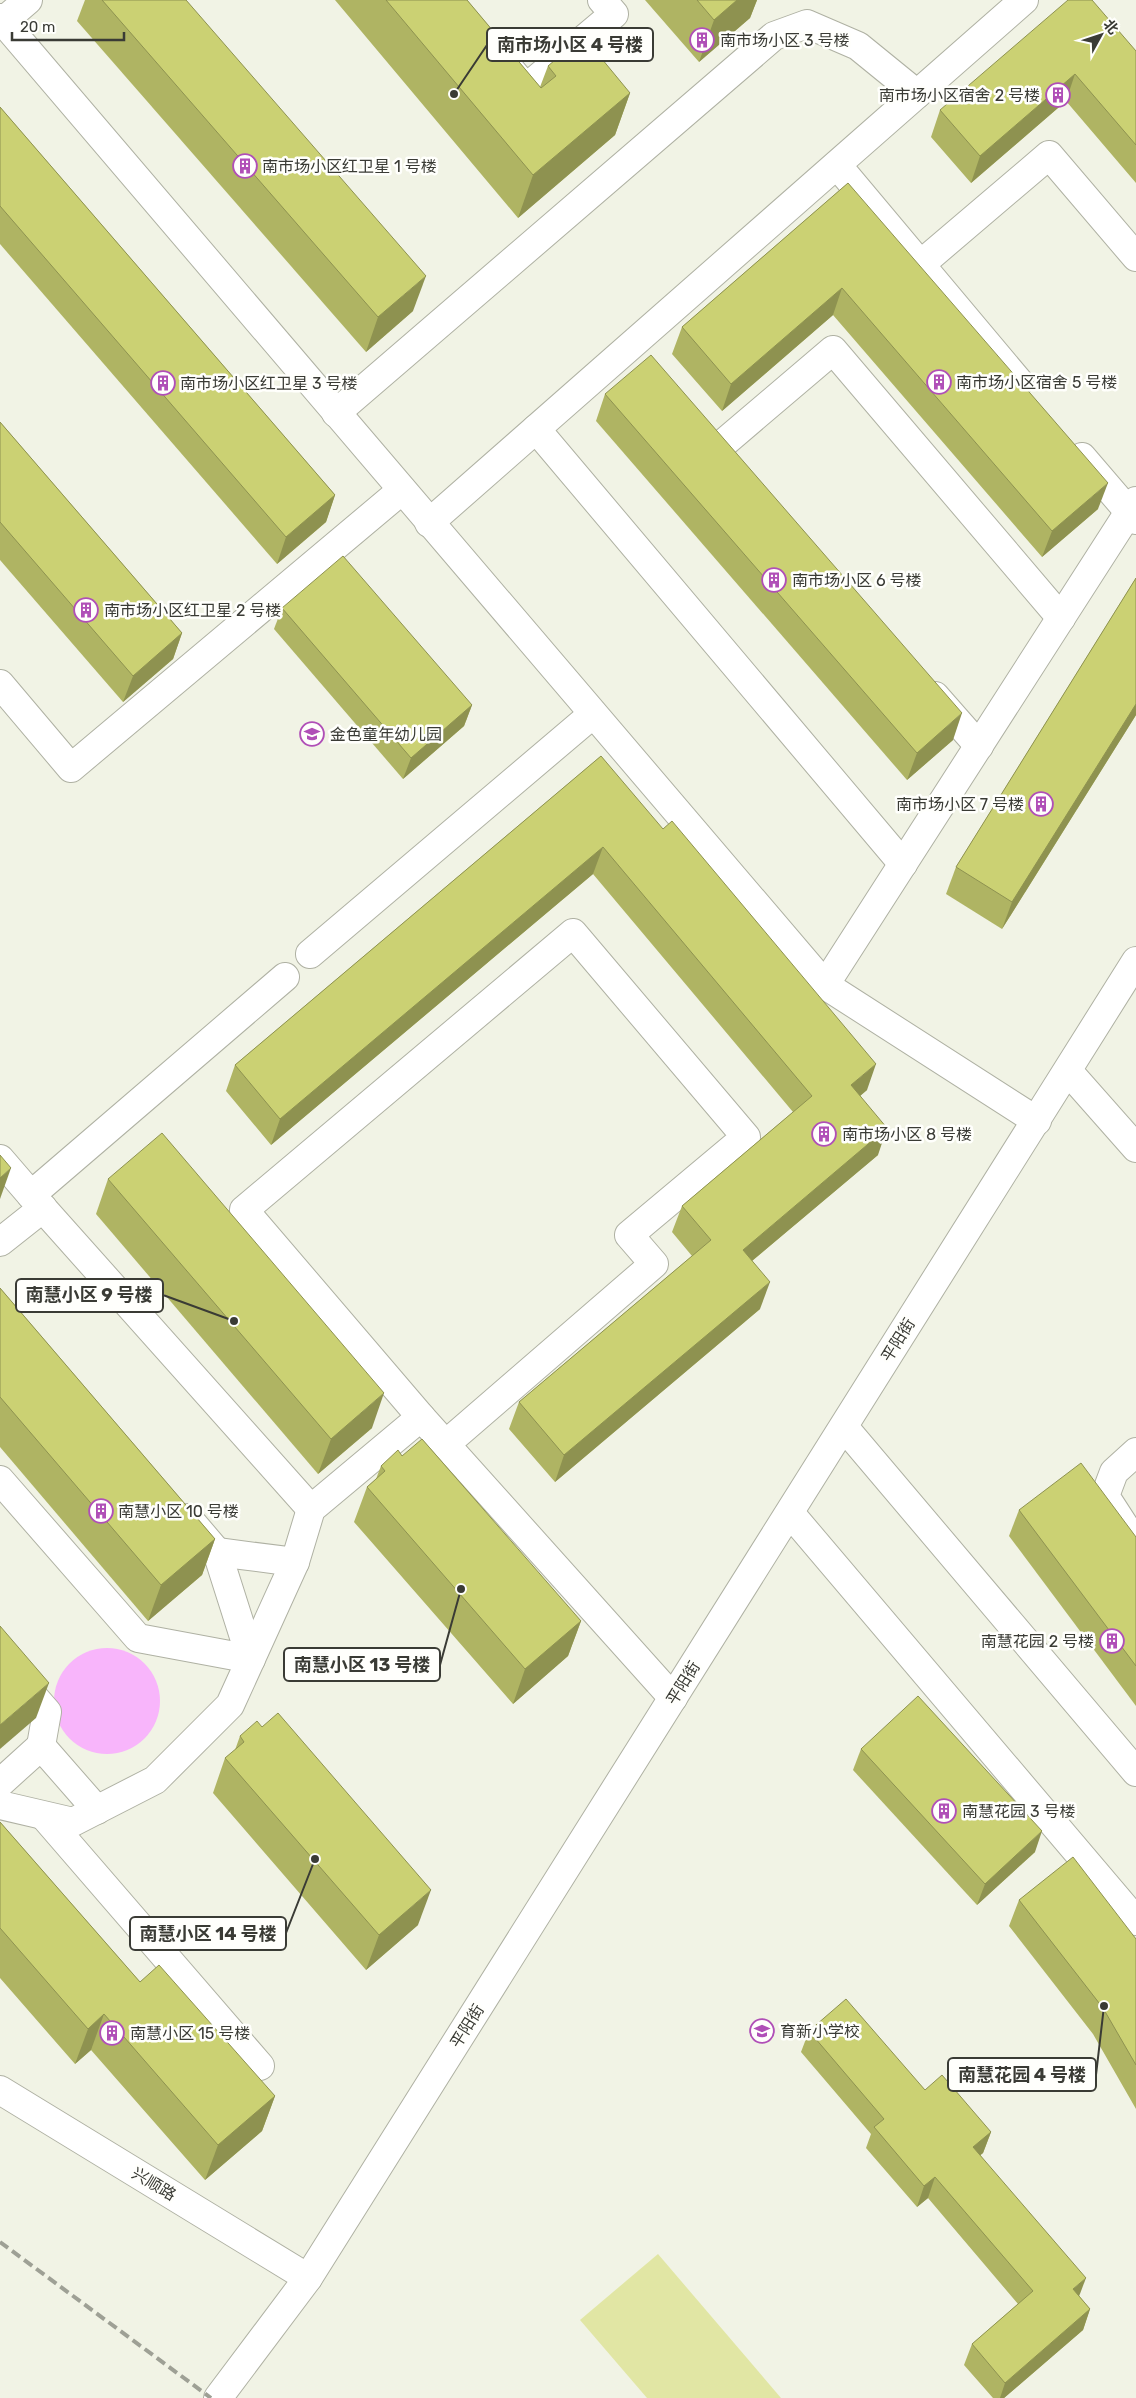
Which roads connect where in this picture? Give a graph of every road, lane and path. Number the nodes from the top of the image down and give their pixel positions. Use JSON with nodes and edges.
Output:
{"nodes":[{"id":1,"x":28,"y":0,"type":"edge"},
{"id":2,"x":602,"y":0,"type":"edge"},
{"id":3,"x":1024,"y":0,"type":"edge"},
{"id":4,"x":1,"y":21,"type":"edge"},
{"id":5,"x":495,"y":51,"type":"edge"},
{"id":6,"x":917,"y":94,"type":"junction"},
{"id":7,"x":837,"y":165,"type":"junction"},
{"id":8,"x":1136,"y":257,"type":"edge"},
{"id":9,"x":921,"y":264,"type":"junction"},
{"id":10,"x":630,"y":346,"type":"junction"},
{"id":11,"x":649,"y":368,"type":"edge"},
{"id":12,"x":1034,"y":399,"type":"edge"},
{"id":13,"x":336,"y":413,"type":"junction"},
{"id":14,"x":700,"y":425,"type":"edge"},
{"id":15,"x":536,"y":429,"type":"junction"},
{"id":16,"x":1066,"y":437,"type":"edge"},
{"id":17,"x":719,"y":447,"type":"junction"},
{"id":18,"x":738,"y":470,"type":"edge"},
{"id":19,"x":402,"y":490,"type":"junction"},
{"id":20,"x":1134,"y":511,"type":"edge"},
{"id":21,"x":429,"y":523,"type":"junction"},
{"id":22,"x":1061,"y":618,"type":"junction"},
{"id":23,"x":920,"y":679,"type":"edge"},
{"id":24,"x":0,"y":684,"type":"edge"},
{"id":25,"x":593,"y":714,"type":"junction"},
{"id":26,"x":979,"y":746,"type":"junction"},
{"id":27,"x":903,"y":864,"type":"junction"},
{"id":28,"x":310,"y":954,"type":"dead end"},
{"id":29,"x":1136,"y":961,"type":"edge"},
{"id":30,"x":286,"y":977,"type":"dead end"},
{"id":31,"x":825,"y":985,"type":"junction"},
{"id":32,"x":1068,"y":1071,"type":"junction"},
{"id":33,"x":1037,"y":1121,"type":"junction"},
{"id":34,"x":1136,"y":1148,"type":"edge"},
{"id":35,"x":0,"y":1158,"type":"edge"},
{"id":36,"x":37,"y":1202,"type":"junction"},
{"id":37,"x":0,"y":1242,"type":"edge"},
{"id":38,"x":421,"y":1417,"type":"junction"},
{"id":39,"x":844,"y":1427,"type":"junction"},
{"id":40,"x":447,"y":1443,"type":"junction"},
{"id":41,"x":1136,"y":1452,"type":"edge"},
{"id":42,"x":0,"y":1480,"type":"edge"},
{"id":43,"x":172,"y":1500,"type":"edge"},
{"id":44,"x":312,"y":1509,"type":"junction"},
{"id":45,"x":790,"y":1512,"type":"junction"},
{"id":46,"x":1136,"y":1544,"type":"edge"},
{"id":47,"x":217,"y":1552,"type":"junction"},
{"id":48,"x":295,"y":1562,"type":"junction"},
{"id":49,"x":0,"y":1658,"type":"edge"},
{"id":50,"x":251,"y":1659,"type":"junction"},
{"id":51,"x":673,"y":1698,"type":"junction"},
{"id":52,"x":41,"y":1746,"type":"junction"},
{"id":53,"x":1136,"y":1772,"type":"edge"},
{"id":54,"x":0,"y":1783,"type":"edge"},
{"id":55,"x":0,"y":1805,"type":"edge"},
{"id":56,"x":97,"y":1810,"type":"junction"},
{"id":57,"x":44,"y":1816,"type":"junction"},
{"id":58,"x":1136,"y":1921,"type":"edge"},
{"id":59,"x":260,"y":2066,"type":"dead end"},
{"id":60,"x":0,"y":2090,"type":"edge"},
{"id":61,"x":308,"y":2278,"type":"junction"},
{"id":62,"x":218,"y":2398,"type":"edge"}],
"edges":[{"from":1,"to":4,"type":"street"},
{"from":2,"to":5,"type":"street"},
{"from":3,"to":6,"type":"street"},
{"from":4,"to":13,"type":"street"},
{"from":6,"to":7,"type":"street"},
{"from":6,"to":13,"type":"street"},
{"from":7,"to":9,"type":"street"},
{"from":7,"to":10,"type":"street"},
{"from":8,"to":9,"type":"street"},
{"from":9,"to":12,"type":"street"},
{"from":10,"to":11,"type":"street"},
{"from":10,"to":15,"type":"street"},
{"from":13,"to":19,"type":"street"},
{"from":14,"to":17,"type":"street"},
{"from":15,"to":21,"type":"street"},
{"from":15,"to":27,"type":"street"},
{"from":16,"to":20,"type":"street"},
{"from":17,"to":18,"type":"street"},
{"from":17,"to":22,"type":"street"},
{"from":19,"to":21,"type":"street"},
{"from":19,"to":24,"type":"street"},
{"from":20,"to":22,"type":"street"},
{"from":21,"to":25,"type":"street"},
{"from":22,"to":26,"type":"street"},
{"from":23,"to":26,"type":"street"},
{"from":25,"to":28,"type":"street"},
{"from":25,"to":31,"type":"street"},
{"from":26,"to":27,"type":"street"},
{"from":27,"to":31,"type":"street"},
{"from":29,"to":32,"type":"street","name":"平阳街"},
{"from":30,"to":36,"type":"street"},
{"from":31,"to":33,"type":"street"},
{"from":32,"to":33,"type":"street","name":"平阳街"},
{"from":32,"to":34,"type":"street"},
{"from":33,"to":39,"type":"street","name":"平阳街"},
{"from":35,"to":36,"type":"street"},
{"from":36,"to":37,"type":"street"},
{"from":36,"to":44,"type":"street"},
{"from":38,"to":40,"type":"street"},
{"from":38,"to":40,"type":"street"},
{"from":38,"to":44,"type":"street"},
{"from":39,"to":45,"type":"street","name":"平阳街"},
{"from":39,"to":53,"type":"street"},
{"from":40,"to":51,"type":"street"},
{"from":41,"to":46,"type":"street"},
{"from":42,"to":50,"type":"street"},
{"from":43,"to":47,"type":"street"},
{"from":44,"to":48,"type":"street"},
{"from":45,"to":51,"type":"street","name":"平阳街"},
{"from":45,"to":58,"type":"street"},
{"from":47,"to":48,"type":"street"},
{"from":47,"to":50,"type":"street"},
{"from":48,"to":50,"type":"street"},
{"from":49,"to":52,"type":"street"},
{"from":50,"to":56,"type":"street"},
{"from":51,"to":61,"type":"street","name":"平阳街"},
{"from":52,"to":54,"type":"street"},
{"from":52,"to":56,"type":"street"},
{"from":55,"to":57,"type":"street"},
{"from":56,"to":57,"type":"street"},
{"from":57,"to":59,"type":"street"},
{"from":60,"to":61,"type":"street","name":"兴顺路"},
{"from":61,"to":62,"type":"street","name":"平阳街"}]}
